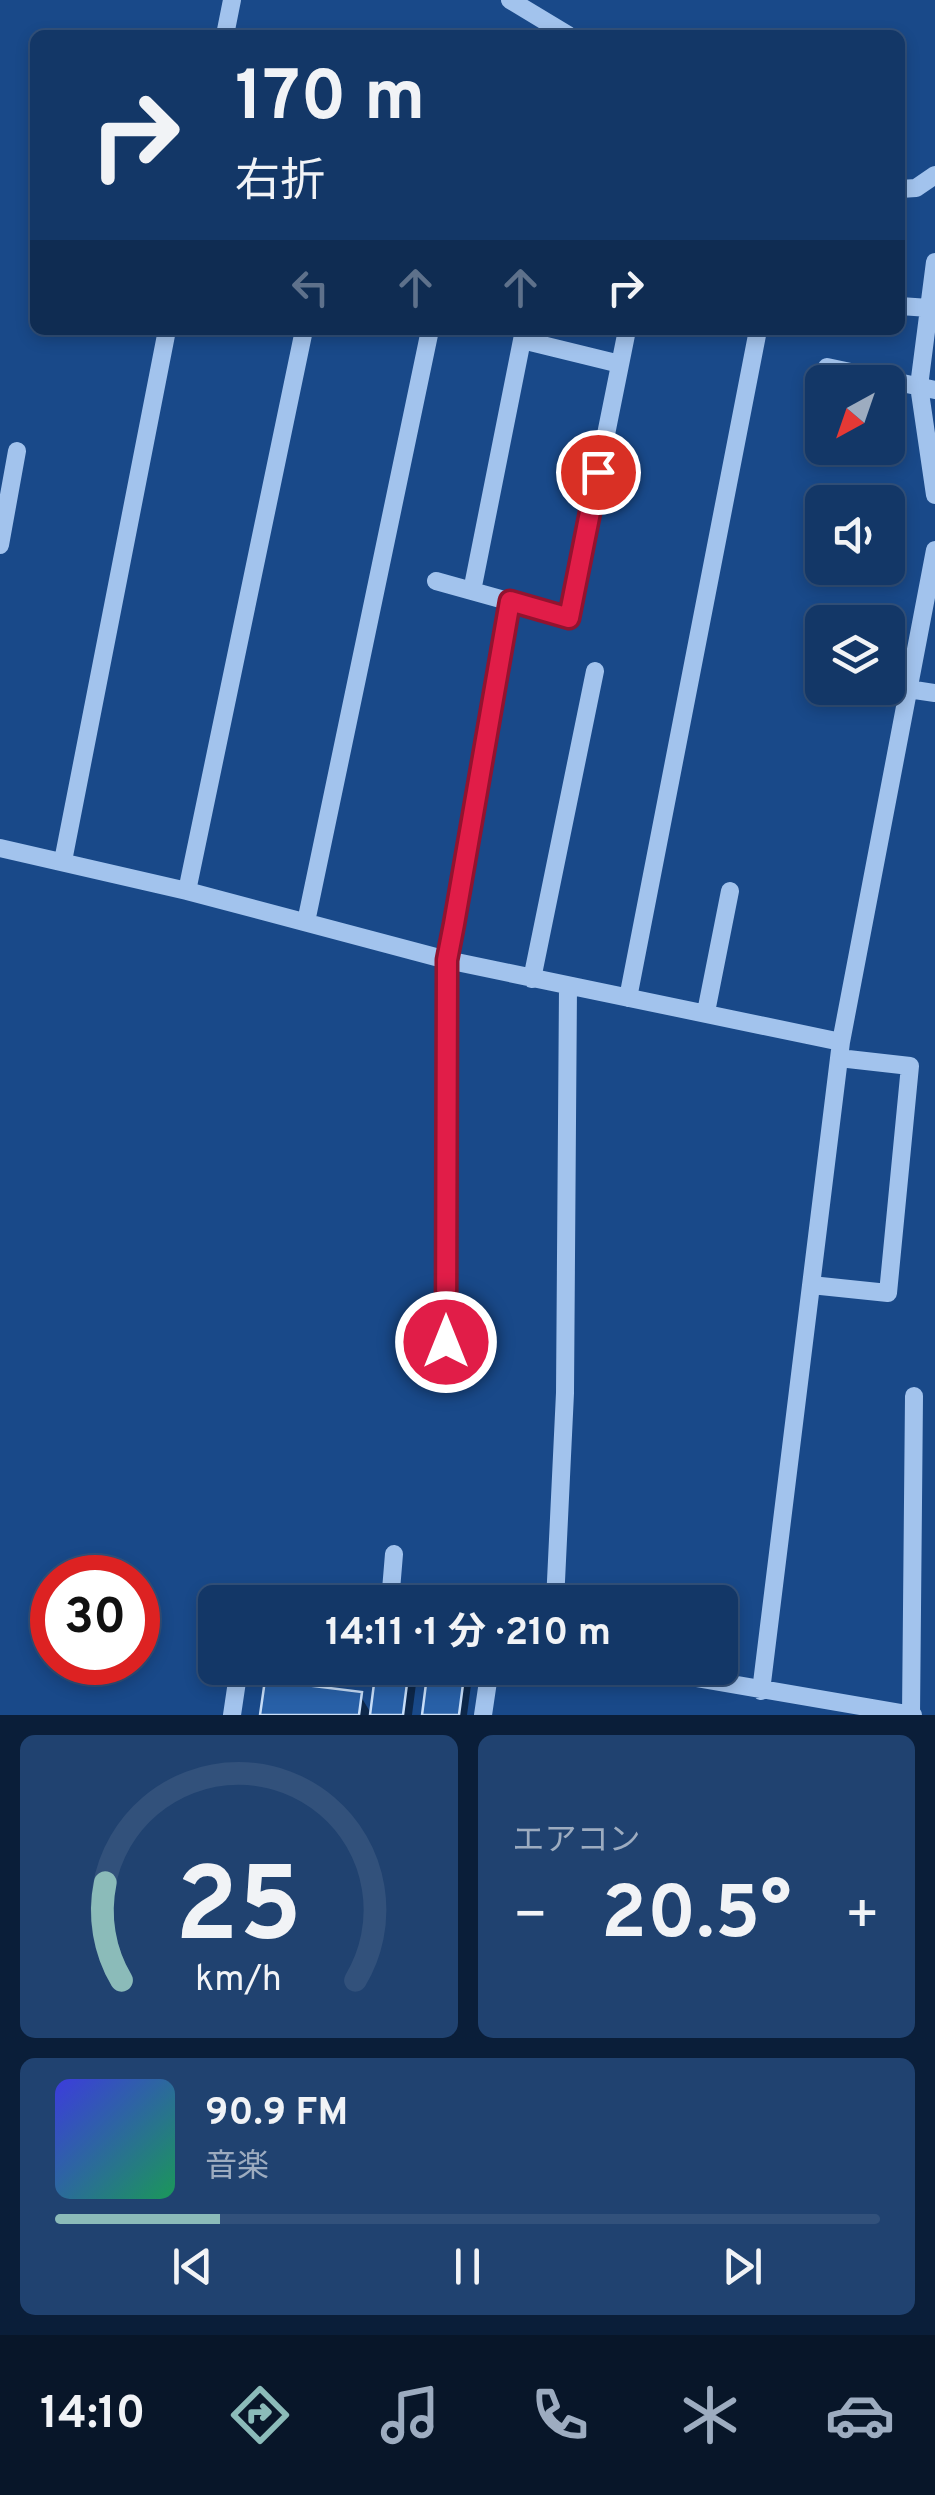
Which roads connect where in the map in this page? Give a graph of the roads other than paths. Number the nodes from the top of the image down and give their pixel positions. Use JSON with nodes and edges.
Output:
{"nodes":[{"id":1,"x":232,"y":0,"type":"edge"},
{"id":2,"x":510,"y":0,"type":"edge"},
{"id":3,"x":226,"y":30,"type":"edge"},
{"id":4,"x":560,"y":30,"type":"edge"},
{"id":5,"x":935,"y":175,"type":"edge"},
{"id":6,"x":905,"y":189,"type":"edge"},
{"id":7,"x":935,"y":262,"type":"edge"},
{"id":8,"x":905,"y":306,"type":"edge"},
{"id":9,"x":929,"y":308,"type":"junction"},
{"id":10,"x":166,"y":335,"type":"edge"},
{"id":11,"x":303,"y":335,"type":"edge"},
{"id":12,"x":429,"y":335,"type":"edge"},
{"id":13,"x":522,"y":335,"type":"edge"},
{"id":14,"x":626,"y":335,"type":"edge"},
{"id":15,"x":757,"y":335,"type":"edge"},
{"id":16,"x":620,"y":364,"type":"junction"},
{"id":17,"x":927,"y":388,"type":"edge"},
{"id":18,"x":17,"y":451,"type":"dead end"},
{"id":19,"x":935,"y":494,"type":"edge"},
{"id":20,"x":0,"y":544,"type":"edge"},
{"id":21,"x":934,"y":563,"type":"edge"},
{"id":22,"x":436,"y":582,"type":"dead end"},
{"id":23,"x":472,"y":591,"type":"junction"},
{"id":24,"x":510,"y":601,"type":"junction"},
{"id":25,"x":595,"y":670,"type":"dead end"},
{"id":26,"x":908,"y":689,"type":"junction"},
{"id":27,"x":935,"y":693,"type":"edge"},
{"id":28,"x":0,"y":848,"type":"edge"},
{"id":29,"x":63,"y":861,"type":"junction"},
{"id":30,"x":186,"y":891,"type":"junction"},
{"id":31,"x":730,"y":891,"type":"dead end"},
{"id":32,"x":306,"y":922,"type":"junction"},
{"id":33,"x":447,"y":960,"type":"junction"},
{"id":34,"x":532,"y":979,"type":"junction"},
{"id":35,"x":568,"y":987,"type":"junction"},
{"id":36,"x":628,"y":998,"type":"junction"},
{"id":37,"x":706,"y":1012,"type":"junction"},
{"id":38,"x":840,"y":1050,"type":"junction"},
{"id":39,"x":811,"y":1285,"type":"junction"},
{"id":40,"x":446,"y":1342,"type":"dead end"},
{"id":41,"x":914,"y":1396,"type":"dead end"},
{"id":42,"x":394,"y":1554,"type":"dead end"},
{"id":43,"x":391,"y":1585,"type":"edge"},
{"id":44,"x":556,"y":1585,"type":"edge"},
{"id":45,"x":236,"y":1685,"type":"edge"},
{"id":46,"x":488,"y":1685,"type":"edge"},
{"id":47,"x":729,"y":1685,"type":"edge"},
{"id":48,"x":761,"y":1691,"type":"junction"},
{"id":49,"x":232,"y":1715,"type":"edge"},
{"id":50,"x":484,"y":1715,"type":"edge"},
{"id":51,"x":912,"y":1715,"type":"edge"}],
"edges":[{"from":1,"to":3,"type":"street"},
{"from":2,"to":4,"type":"street"},
{"from":5,"to":6,"type":"street"},
{"from":7,"to":9,"type":"street"},
{"from":8,"to":9,"type":"street"},
{"from":9,"to":17,"type":"street"},
{"from":10,"to":29,"type":"street"},
{"from":11,"to":30,"type":"street"},
{"from":12,"to":32,"type":"street"},
{"from":13,"to":16,"type":"street"},
{"from":13,"to":23,"type":"street"},
{"from":14,"to":16,"type":"street"},
{"from":15,"to":36,"type":"street"},
{"from":16,"to":24,"type":"street"},
{"from":17,"to":19,"type":"street"},
{"from":18,"to":20,"type":"street"},
{"from":21,"to":26,"type":"street"},
{"from":22,"to":23,"type":"street"},
{"from":23,"to":24,"type":"street"},
{"from":24,"to":33,"type":"street"},
{"from":25,"to":34,"type":"street"},
{"from":26,"to":27,"type":"street"},
{"from":26,"to":38,"type":"street"},
{"from":28,"to":29,"type":"street"},
{"from":29,"to":30,"type":"street"},
{"from":30,"to":32,"type":"street"},
{"from":31,"to":37,"type":"street"},
{"from":32,"to":33,"type":"street"},
{"from":33,"to":34,"type":"street"},
{"from":33,"to":40,"type":"street"},
{"from":34,"to":35,"type":"street"},
{"from":35,"to":36,"type":"street"},
{"from":35,"to":44,"type":"street"},
{"from":36,"to":37,"type":"street"},
{"from":37,"to":38,"type":"street"},
{"from":38,"to":39,"type":"street"},
{"from":38,"to":39,"type":"street"},
{"from":39,"to":48,"type":"street"},
{"from":41,"to":51,"type":"street"},
{"from":42,"to":43,"type":"street"},
{"from":45,"to":49,"type":"street"},
{"from":46,"to":50,"type":"street"},
{"from":47,"to":48,"type":"street"},
{"from":48,"to":51,"type":"street"}]}
